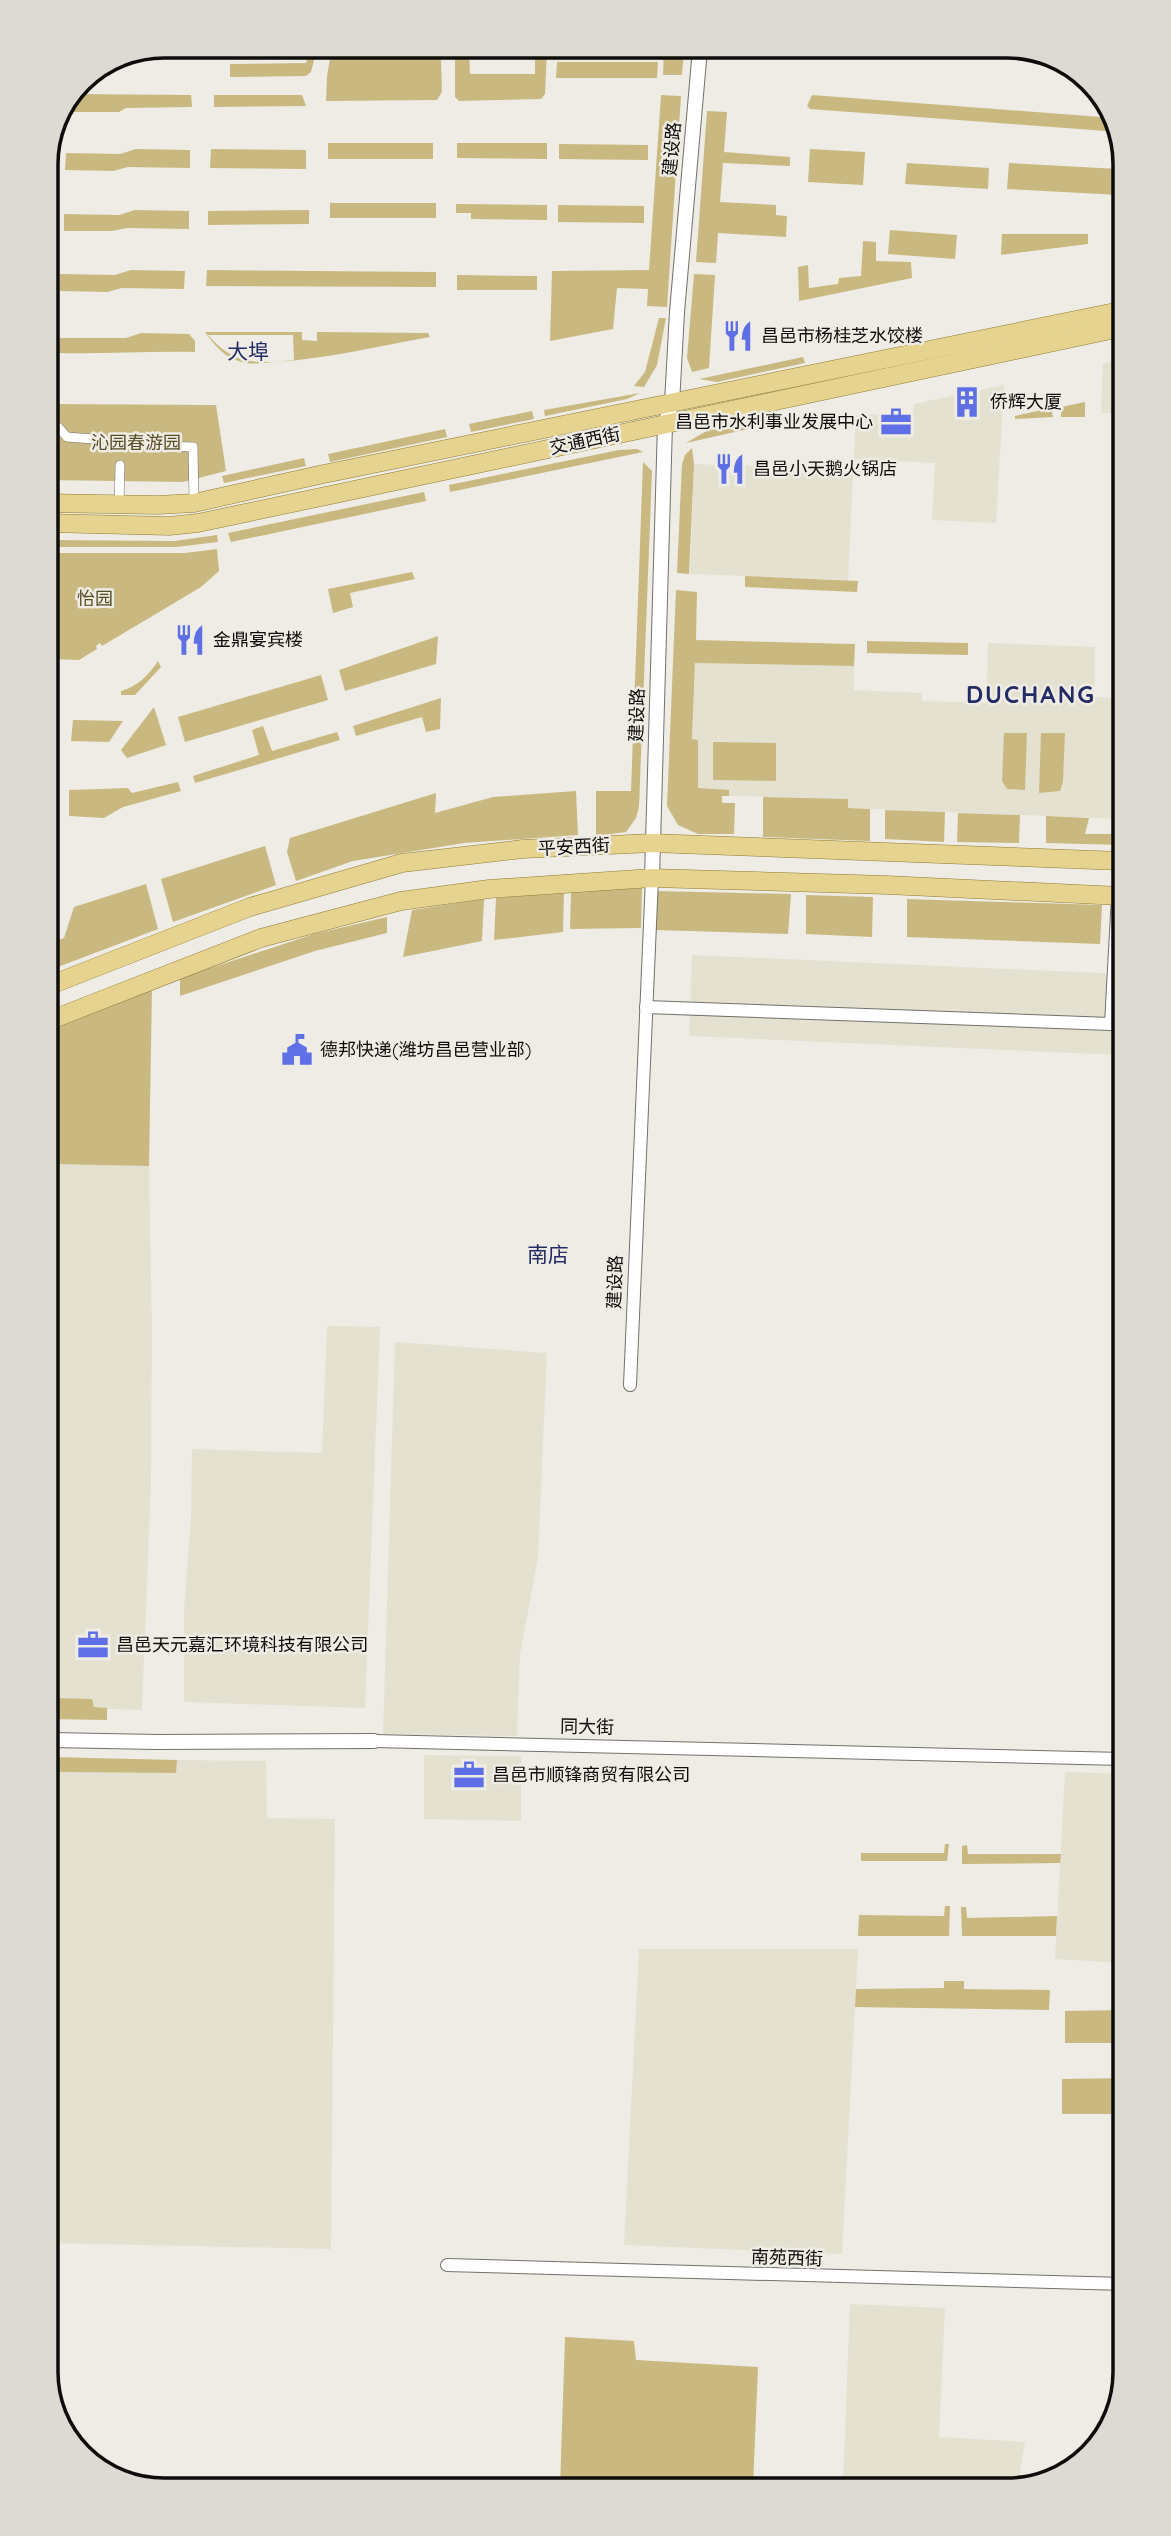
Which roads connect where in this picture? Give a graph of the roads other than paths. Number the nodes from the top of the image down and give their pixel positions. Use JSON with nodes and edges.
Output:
{"nodes":[{"id":1,"x":699,"y":58,"type":"edge"},
{"id":2,"x":1113,"y":312,"type":"edge"},
{"id":3,"x":1113,"y":329,"type":"edge"},
{"id":4,"x":672,"y":403,"type":"junction"},
{"id":5,"x":665,"y":424,"type":"junction"},
{"id":6,"x":58,"y":427,"type":"edge"},
{"id":7,"x":93,"y":439,"type":"dead end"},
{"id":8,"x":145,"y":441,"type":"dead end"},
{"id":9,"x":120,"y":465,"type":"dead end"},
{"id":10,"x":58,"y":503,"type":"edge"},
{"id":11,"x":194,"y":503,"type":"junction"},
{"id":12,"x":119,"y":505,"type":"junction"},
{"id":13,"x":58,"y":523,"type":"edge"},
{"id":14,"x":652,"y":843,"type":"junction"},
{"id":15,"x":1113,"y":861,"type":"edge"},
{"id":16,"x":652,"y":878,"type":"junction"},
{"id":17,"x":1113,"y":896,"type":"edge"},
{"id":18,"x":58,"y":982,"type":"edge"},
{"id":19,"x":1113,"y":996,"type":"edge"},
{"id":20,"x":646,"y":1007,"type":"junction"},
{"id":21,"x":58,"y":1017,"type":"edge"},
{"id":22,"x":630,"y":1385,"type":"dead end"},
{"id":23,"x":58,"y":1740,"type":"edge"},
{"id":24,"x":374,"y":1741,"type":"joint"},
{"id":25,"x":1113,"y":1759,"type":"edge"},
{"id":26,"x":447,"y":2265,"type":"dead end"},
{"id":27,"x":1113,"y":2284,"type":"edge"}],
"edges":[{"from":1,"to":4,"type":"street","name":"建设路"},
{"from":2,"to":4,"type":"main road","name":"交通西街"},
{"from":3,"to":5,"type":"main road","name":"交通西街"},
{"from":4,"to":5,"type":"street","name":"建设路"},
{"from":4,"to":11,"type":"main road","name":"交通西街"},
{"from":5,"to":13,"type":"main road","name":"交通西街"},
{"from":5,"to":14,"type":"street","name":"建设路"},
{"from":6,"to":7,"type":"street"},
{"from":8,"to":11,"type":"street"},
{"from":9,"to":12,"type":"street"},
{"from":10,"to":12,"type":"main road","name":"交通西街"},
{"from":11,"to":12,"type":"main road","name":"交通西街"},
{"from":14,"to":15,"type":"main road","name":"平安西街"},
{"from":14,"to":16,"type":"street","name":"建设路"},
{"from":14,"to":18,"type":"main road","name":"平安西街"},
{"from":16,"to":17,"type":"main road","name":"平安西街"},
{"from":16,"to":20,"type":"street","name":"建设路"},
{"from":16,"to":21,"type":"main road","name":"平安西街"},
{"from":19,"to":20,"type":"street"},
{"from":20,"to":22,"type":"street","name":"建设路"},
{"from":23,"to":24,"type":"street","name":"同大街"},
{"from":24,"to":25,"type":"street","name":"同大街"},
{"from":26,"to":27,"type":"street","name":"南苑西街"}]}
